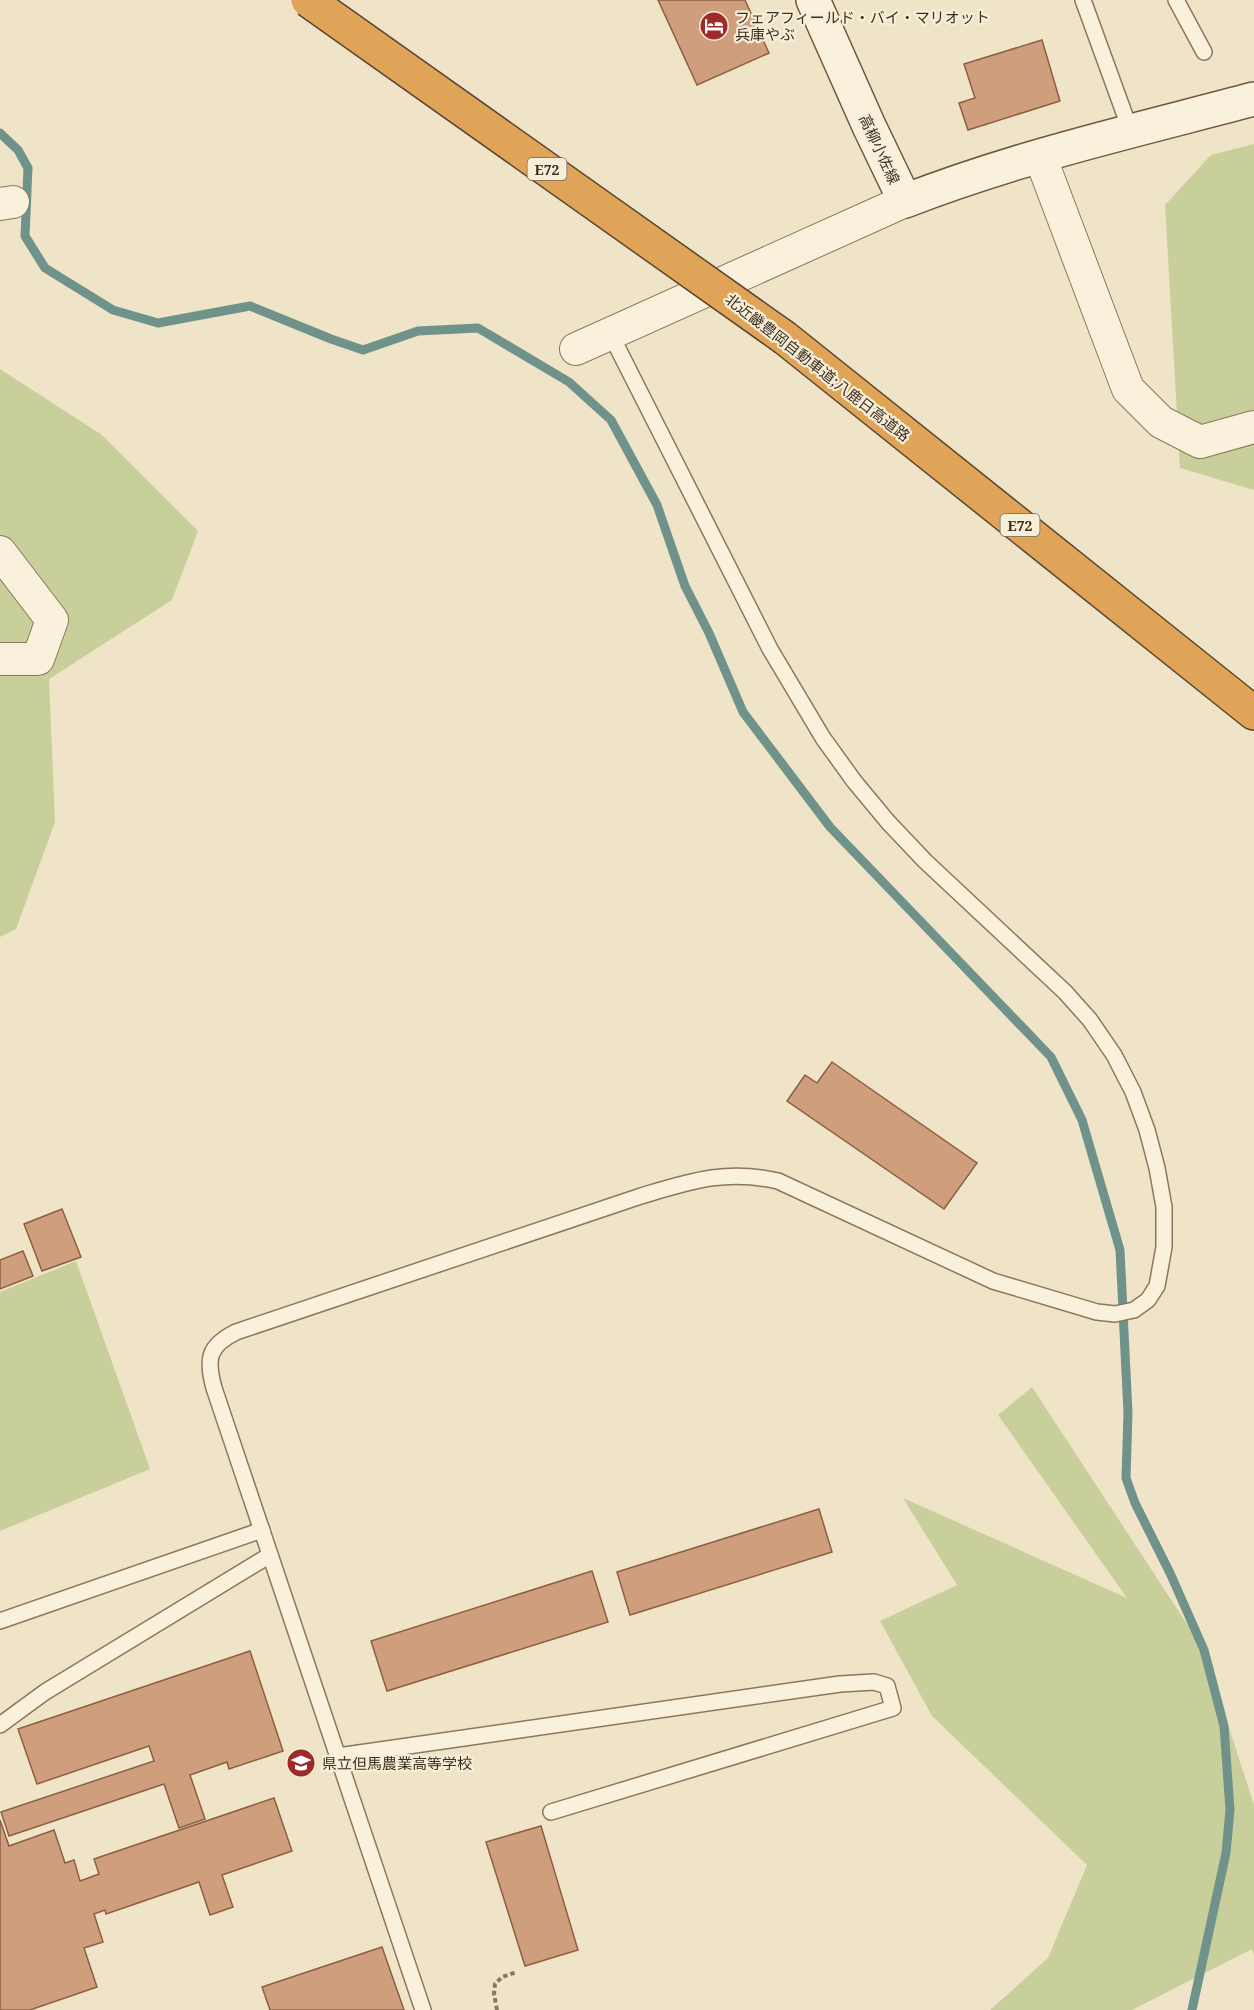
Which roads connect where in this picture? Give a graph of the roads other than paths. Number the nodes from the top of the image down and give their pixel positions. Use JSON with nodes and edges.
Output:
{"nodes":[{"id":1,"x":308,"y":0,"type":"edge"},
{"id":2,"x":813,"y":0,"type":"edge"},
{"id":3,"x":1083,"y":0,"type":"edge"},
{"id":4,"x":1176,"y":0,"type":"edge"},
{"id":5,"x":1204,"y":52,"type":"dead end"},
{"id":6,"x":1254,"y":99,"type":"edge"},
{"id":7,"x":1131,"y":132,"type":"junction"},
{"id":8,"x":1040,"y":156,"type":"junction"},
{"id":9,"x":905,"y":201,"type":"junction"},
{"id":10,"x":610,"y":333,"type":"junction"},
{"id":11,"x":576,"y":349,"type":"dead end"},
{"id":12,"x":1254,"y":427,"type":"edge"},
{"id":13,"x":0,"y":552,"type":"edge"},
{"id":14,"x":0,"y":659,"type":"edge"},
{"id":15,"x":1254,"y":713,"type":"edge"},
{"id":16,"x":262,"y":1530,"type":"junction"},
{"id":17,"x":270,"y":1555,"type":"junction"},
{"id":18,"x":0,"y":1621,"type":"edge"},
{"id":19,"x":0,"y":1725,"type":"edge"},
{"id":20,"x":338,"y":1756,"type":"junction"},
{"id":21,"x":551,"y":1812,"type":"dead end"},
{"id":22,"x":423,"y":2010,"type":"edge"}],
"edges":[{"from":1,"to":15,"type":"highway","name":"北近畿豊岡自動車道;八鹿日高道路","number":"E72","bridge":true},
{"from":2,"to":9,"type":"street","name":"高柳小佐線"},
{"from":3,"to":7,"type":"lane"},
{"from":4,"to":5,"type":"lane"},
{"from":6,"to":7,"type":"street"},
{"from":7,"to":8,"type":"street","name":"高柳小佐線"},
{"from":8,"to":9,"type":"street","name":"高柳小佐線"},
{"from":8,"to":12,"type":"street"},
{"from":9,"to":10,"type":"street"},
{"from":10,"to":11,"type":"street"},
{"from":10,"to":16,"type":"lane"},
{"from":13,"to":14,"type":"street"},
{"from":16,"to":17,"type":"lane"},
{"from":16,"to":18,"type":"lane"},
{"from":17,"to":19,"type":"lane"},
{"from":17,"to":20,"type":"lane"},
{"from":20,"to":21,"type":"lane"},
{"from":20,"to":22,"type":"lane"}]}
